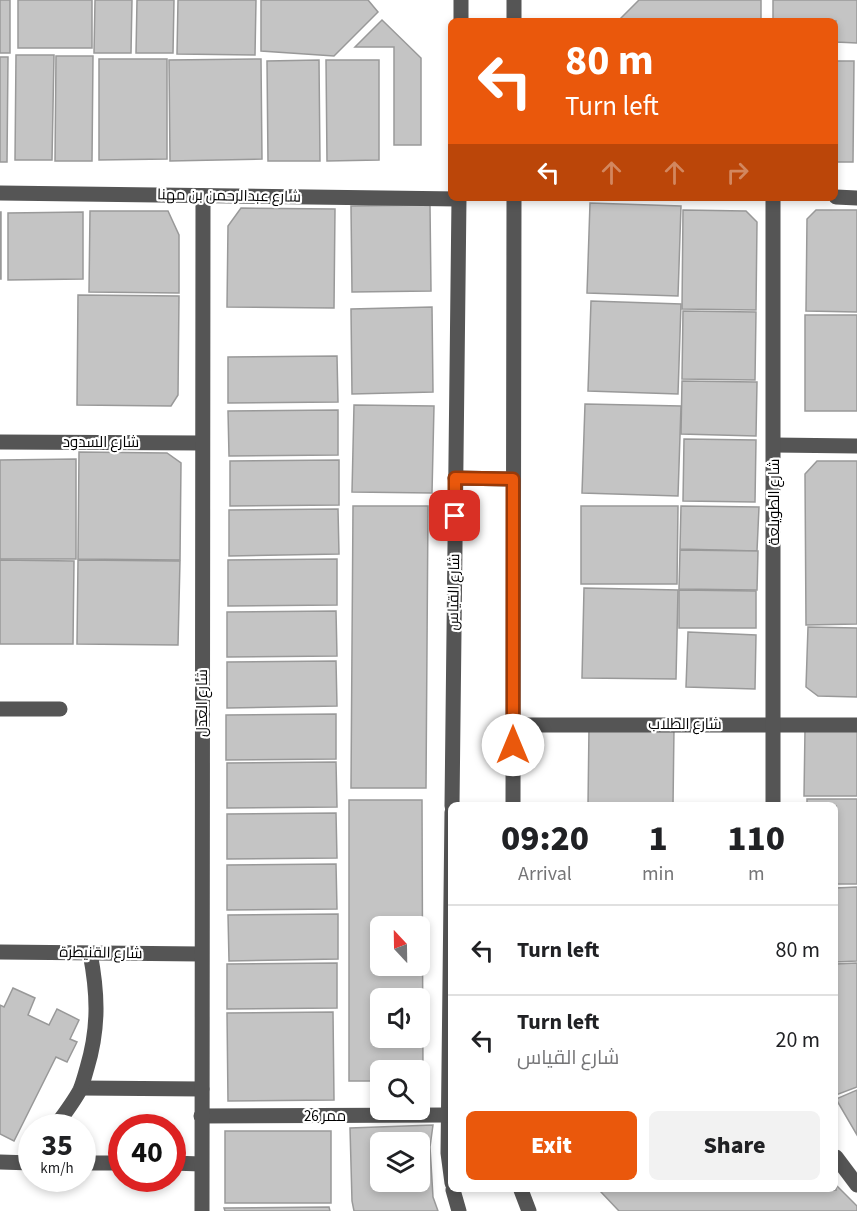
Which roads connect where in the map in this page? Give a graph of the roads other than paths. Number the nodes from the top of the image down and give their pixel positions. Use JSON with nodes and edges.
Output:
{"nodes":[{"id":1,"x":461,"y":0,"type":"edge"},
{"id":2,"x":514,"y":0,"type":"edge"},
{"id":3,"x":461,"y":18,"type":"edge"},
{"id":4,"x":514,"y":18,"type":"edge"},
{"id":5,"x":0,"y":194,"type":"edge"},
{"id":6,"x":203,"y":196,"type":"junction"},
{"id":7,"x":838,"y":197,"type":"edge"},
{"id":8,"x":448,"y":198,"type":"edge"},
{"id":9,"x":857,"y":198,"type":"edge"},
{"id":10,"x":459,"y":201,"type":"edge"},
{"id":11,"x":514,"y":201,"type":"edge"},
{"id":12,"x":773,"y":201,"type":"edge"},
{"id":13,"x":0,"y":442,"type":"edge"},
{"id":14,"x":202,"y":443,"type":"junction"},
{"id":15,"x":774,"y":445,"type":"junction"},
{"id":16,"x":857,"y":446,"type":"edge"},
{"id":17,"x":455,"y":478,"type":"junction"},
{"id":18,"x":513,"y":479,"type":"junction"},
{"id":19,"x":0,"y":709,"type":"edge"},
{"id":20,"x":60,"y":709,"type":"dead end"},
{"id":21,"x":773,"y":724,"type":"junction"},
{"id":22,"x":857,"y":724,"type":"edge"},
{"id":23,"x":513,"y":725,"type":"junction"},
{"id":24,"x":452,"y":802,"type":"edge"},
{"id":25,"x":513,"y":802,"type":"edge"},
{"id":26,"x":773,"y":802,"type":"edge"},
{"id":27,"x":0,"y":952,"type":"edge"},
{"id":28,"x":90,"y":953,"type":"junction"},
{"id":29,"x":201,"y":954,"type":"junction"},
{"id":30,"x":81,"y":1088,"type":"junction"},
{"id":31,"x":202,"y":1089,"type":"junction"},
{"id":32,"x":65,"y":1114,"type":"edge"},
{"id":33,"x":448,"y":1115,"type":"joint"},
{"id":34,"x":201,"y":1116,"type":"junction"},
{"id":35,"x":448,"y":1153,"type":"edge"},
{"id":36,"x":18,"y":1160,"type":"edge"},
{"id":37,"x":838,"y":1160,"type":"edge"},
{"id":38,"x":0,"y":1162,"type":"edge"},
{"id":39,"x":186,"y":1163,"type":"edge"},
{"id":40,"x":201,"y":1164,"type":"junction"},
{"id":41,"x":857,"y":1185,"type":"edge"},
{"id":42,"x":454,"y":1192,"type":"edge"},
{"id":43,"x":521,"y":1192,"type":"edge"},
{"id":44,"x":201,"y":1211,"type":"edge"},
{"id":45,"x":459,"y":1211,"type":"edge"},
{"id":46,"x":529,"y":1211,"type":"edge"}],
"edges":[{"from":1,"to":3,"type":"street"},
{"from":2,"to":4,"type":"street"},
{"from":5,"to":6,"type":"street","name":"شارع عبدالرحمن بن مهنا"},
{"from":6,"to":8,"type":"street","name":"شارع عبدالرحمن بن مهنا"},
{"from":6,"to":14,"type":"street","name":"شارع العدل"},
{"from":7,"to":9,"type":"street"},
{"from":10,"to":17,"type":"street","name":"شارع القياس"},
{"from":11,"to":18,"type":"street"},
{"from":12,"to":15,"type":"street","name":"شارع الطويلعة"},
{"from":13,"to":14,"type":"street","name":"شارع السدود"},
{"from":14,"to":29,"type":"street","name":"شارع العدل"},
{"from":15,"to":16,"type":"street"},
{"from":15,"to":21,"type":"street","name":"شارع الطويلعة"},
{"from":17,"to":18,"type":"street"},
{"from":17,"to":24,"type":"street","name":"شارع القياس"},
{"from":18,"to":23,"type":"street"},
{"from":19,"to":20,"type":"street"},
{"from":21,"to":22,"type":"street","name":"شارع الطلاب"},
{"from":21,"to":23,"type":"street","name":"شارع الطلاب"},
{"from":21,"to":26,"type":"street","name":"شارع الطويلعة"},
{"from":23,"to":25,"type":"street"},
{"from":27,"to":28,"type":"street","name":"شارع القنيطرة"},
{"from":28,"to":29,"type":"street","name":"شارع القنيطرة"},
{"from":28,"to":30,"type":"street"},
{"from":29,"to":31,"type":"street","name":"شارع العدل"},
{"from":30,"to":31,"type":"street"},
{"from":30,"to":32,"type":"street"},
{"from":31,"to":34,"type":"street","name":"شارع العدل"},
{"from":33,"to":34,"type":"street","name":"ممر 26"},
{"from":33,"to":35,"type":"street"},
{"from":34,"to":40,"type":"street","name":"شارع العدل"},
{"from":36,"to":38,"type":"street"},
{"from":37,"to":41,"type":"street"},
{"from":39,"to":40,"type":"street"},
{"from":40,"to":44,"type":"street","name":"شارع العدل"},
{"from":42,"to":45,"type":"street"},
{"from":43,"to":46,"type":"street"}]}
